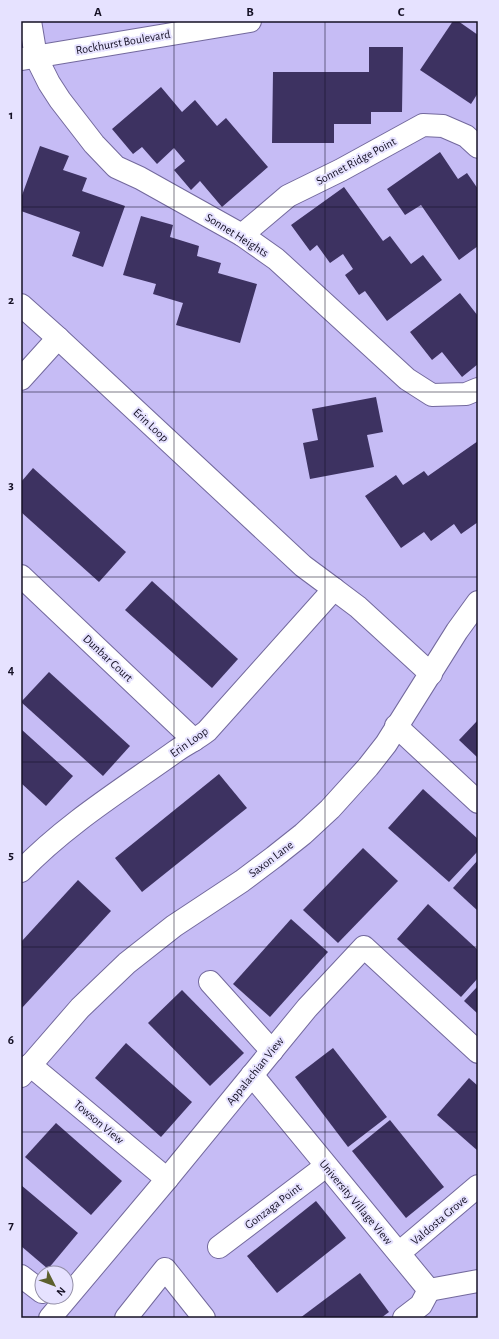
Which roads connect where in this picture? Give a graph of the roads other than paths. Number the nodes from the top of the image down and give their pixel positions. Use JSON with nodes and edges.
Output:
{"nodes":[{"id":1,"x":30,"y":21,"type":"edge"},
{"id":2,"x":250,"y":21,"type":"edge"},
{"id":3,"x":29,"y":58,"type":"edge"},
{"id":4,"x":478,"y":147,"type":"edge"},
{"id":5,"x":242,"y":235,"type":"junction"},
{"id":6,"x":21,"y":305,"type":"edge"},
{"id":7,"x":58,"y":338,"type":"junction"},
{"id":8,"x":21,"y":379,"type":"edge"},
{"id":9,"x":478,"y":389,"type":"edge"},
{"id":10,"x":21,"y":576,"type":"edge"},
{"id":11,"x":334,"y":590,"type":"junction"},
{"id":12,"x":478,"y":602,"type":"edge"},
{"id":13,"x":431,"y":674,"type":"junction"},
{"id":14,"x":396,"y":726,"type":"junction"},
{"id":15,"x":194,"y":740,"type":"junction"},
{"id":16,"x":478,"y":802,"type":"edge"},
{"id":17,"x":25,"y":859,"type":"edge"},
{"id":18,"x":210,"y":982,"type":"dead end"},
{"id":19,"x":272,"y":1051,"type":"junction"},
{"id":20,"x":478,"y":1052,"type":"edge"},
{"id":21,"x":26,"y":1071,"type":"edge"},
{"id":22,"x":252,"y":1075,"type":"junction"},
{"id":23,"x":326,"y":1166,"type":"junction"},
{"id":24,"x":167,"y":1179,"type":"junction"},
{"id":25,"x":478,"y":1186,"type":"edge"},
{"id":26,"x":219,"y":1247,"type":"dead end"},
{"id":27,"x":399,"y":1253,"type":"junction"},
{"id":28,"x":21,"y":1276,"type":"edge"},
{"id":29,"x":478,"y":1281,"type":"edge"},
{"id":30,"x":34,"y":1286,"type":"edge"},
{"id":31,"x":429,"y":1290,"type":"junction"},
{"id":32,"x":53,"y":1307,"type":"edge"},
{"id":33,"x":126,"y":1318,"type":"edge"},
{"id":34,"x":204,"y":1318,"type":"edge"},
{"id":35,"x":404,"y":1318,"type":"edge"}],
"edges":[{"from":1,"to":3,"type":"street","name":"Sonnet Heights"},
{"from":2,"to":3,"type":"street","name":"Rockhurst Boulevard"},
{"from":3,"to":5,"type":"street","name":"Sonnet Heights"},
{"from":4,"to":5,"type":"street","name":"Sonnet Ridge Point"},
{"from":5,"to":9,"type":"street","name":"Sonnet Heights"},
{"from":6,"to":7,"type":"street","name":"Erin Loop"},
{"from":7,"to":8,"type":"street"},
{"from":7,"to":11,"type":"street","name":"Erin Loop"},
{"from":10,"to":15,"type":"street","name":"Dunbar Court"},
{"from":11,"to":13,"type":"street","name":"Erin Loop"},
{"from":11,"to":15,"type":"street","name":"Erin Loop"},
{"from":12,"to":13,"type":"street","name":"Saxon Lane"},
{"from":13,"to":14,"type":"street","name":"Saxon Lane"},
{"from":14,"to":16,"type":"street"},
{"from":14,"to":21,"type":"street","name":"Saxon Lane"},
{"from":15,"to":17,"type":"street","name":"Erin Loop"},
{"from":18,"to":19,"type":"street"},
{"from":19,"to":20,"type":"street","name":"Appalachian View"},
{"from":19,"to":22,"type":"street","name":"Appalachian View"},
{"from":21,"to":24,"type":"street","name":"Towson View"},
{"from":22,"to":23,"type":"street","name":"University Village View"},
{"from":22,"to":24,"type":"street","name":"Appalachian View"},
{"from":23,"to":26,"type":"street","name":"Gonzaga Point"},
{"from":23,"to":27,"type":"street","name":"University Village View"},
{"from":24,"to":32,"type":"street","name":"Appalachian View"},
{"from":25,"to":27,"type":"street","name":"Valdosta Grove"},
{"from":27,"to":31,"type":"street","name":"University Village View"},
{"from":28,"to":30,"type":"street"},
{"from":29,"to":31,"type":"street"},
{"from":31,"to":35,"type":"street"},
{"from":33,"to":34,"type":"street"}]}
